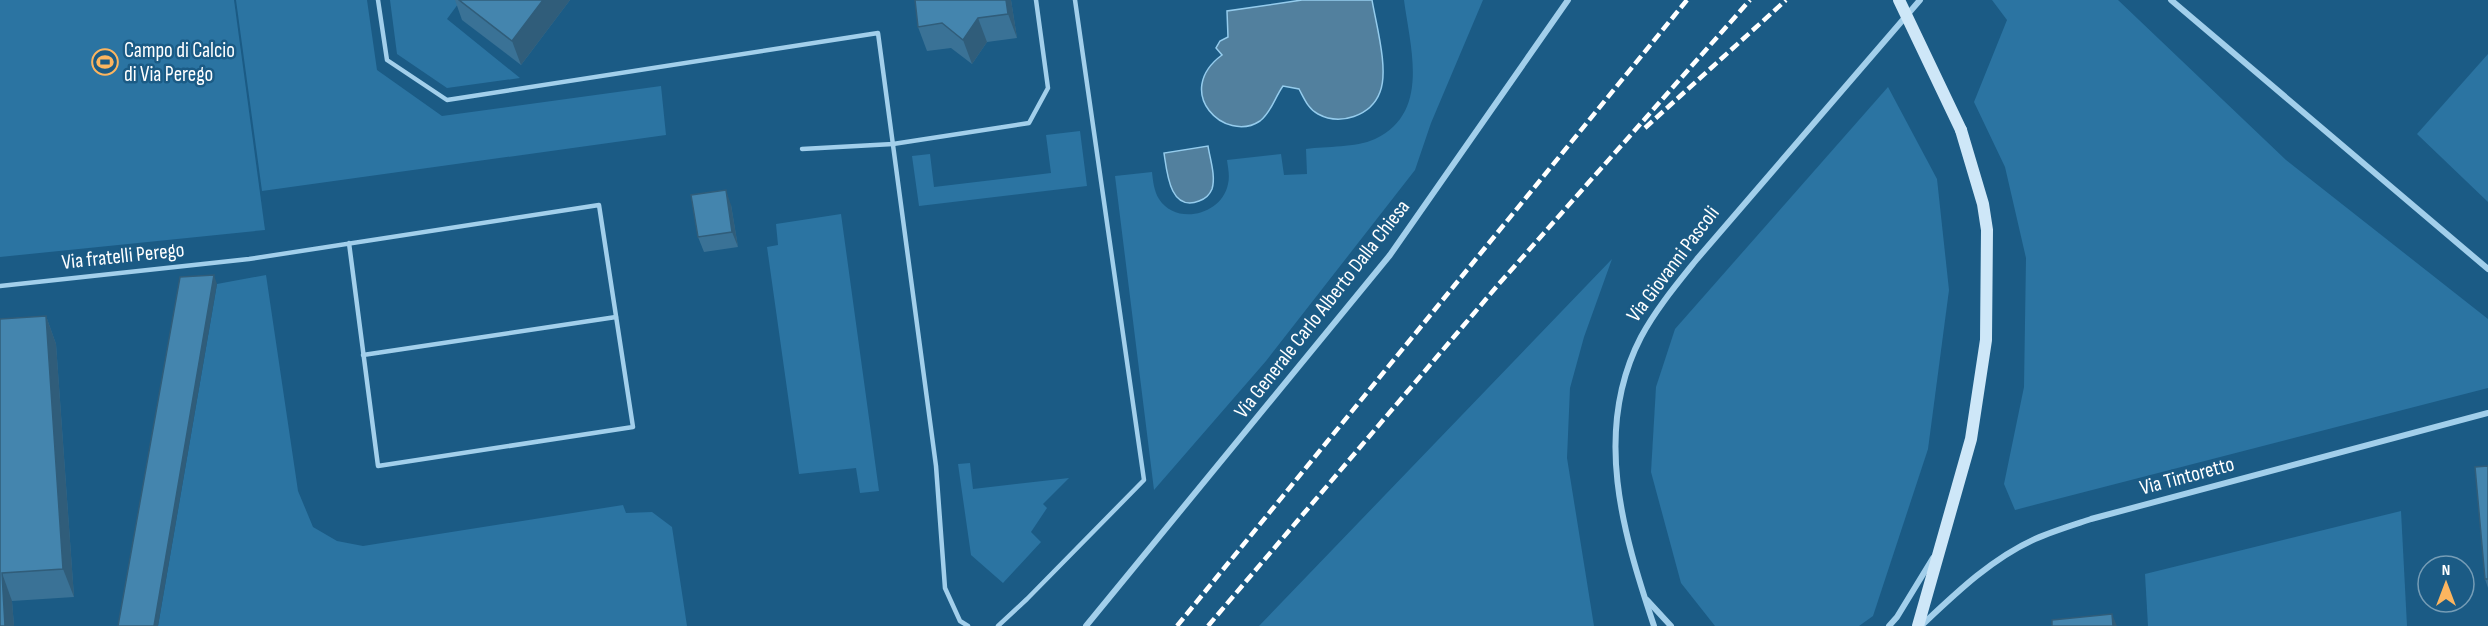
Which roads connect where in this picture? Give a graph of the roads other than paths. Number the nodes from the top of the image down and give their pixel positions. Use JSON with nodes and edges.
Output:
{"nodes":[{"id":1,"x":378,"y":0,"type":"edge"},
{"id":2,"x":1036,"y":0,"type":"edge"},
{"id":3,"x":1075,"y":0,"type":"edge"},
{"id":4,"x":1568,"y":0,"type":"edge"},
{"id":5,"x":1899,"y":0,"type":"edge"},
{"id":6,"x":1920,"y":0,"type":"edge"},
{"id":7,"x":2171,"y":0,"type":"edge"},
{"id":8,"x":893,"y":144,"type":"junction"},
{"id":9,"x":802,"y":149,"type":"dead end"},
{"id":10,"x":349,"y":243,"type":"junction"},
{"id":11,"x":2488,"y":269,"type":"edge"},
{"id":12,"x":0,"y":286,"type":"edge"},
{"id":13,"x":616,"y":317,"type":"junction"},
{"id":14,"x":363,"y":355,"type":"junction"},
{"id":15,"x":2488,"y":413,"type":"edge"},
{"id":16,"x":1941,"y":544,"type":"junction"},
{"id":17,"x":1645,"y":598,"type":"junction"},
{"id":18,"x":968,"y":626,"type":"edge"},
{"id":19,"x":998,"y":626,"type":"edge"},
{"id":20,"x":1086,"y":626,"type":"edge"},
{"id":21,"x":1654,"y":626,"type":"edge"},
{"id":22,"x":1671,"y":626,"type":"edge"},
{"id":23,"x":1889,"y":626,"type":"edge"},
{"id":24,"x":1919,"y":626,"type":"edge"}],
"edges":[{"from":1,"to":8,"type":"lane"},
{"from":2,"to":8,"type":"lane"},
{"from":3,"to":19,"type":"lane"},
{"from":4,"to":20,"type":"street","name":"Via Generale Carlo Alberto Dalla Chiesa"},
{"from":5,"to":16,"type":"street","bridge":true},
{"from":6,"to":17,"type":"street","name":"Via Giovanni Pascoli"},
{"from":7,"to":11,"type":"street"},
{"from":8,"to":9,"type":"lane"},
{"from":8,"to":18,"type":"lane"},
{"from":10,"to":12,"type":"lane","name":"Via fratelli Perego"},
{"from":10,"to":13,"type":"lane","name":"Via fratelli Perego"},
{"from":10,"to":14,"type":"lane"},
{"from":13,"to":14,"type":"lane"},
{"from":13,"to":14,"type":"lane"},
{"from":15,"to":24,"type":"street","name":"Via Tintoretto"},
{"from":16,"to":23,"type":"street"},
{"from":16,"to":24,"type":"street"},
{"from":17,"to":21,"type":"street","name":"Via Giovanni Pascoli"},
{"from":17,"to":22,"type":"street"}]}
